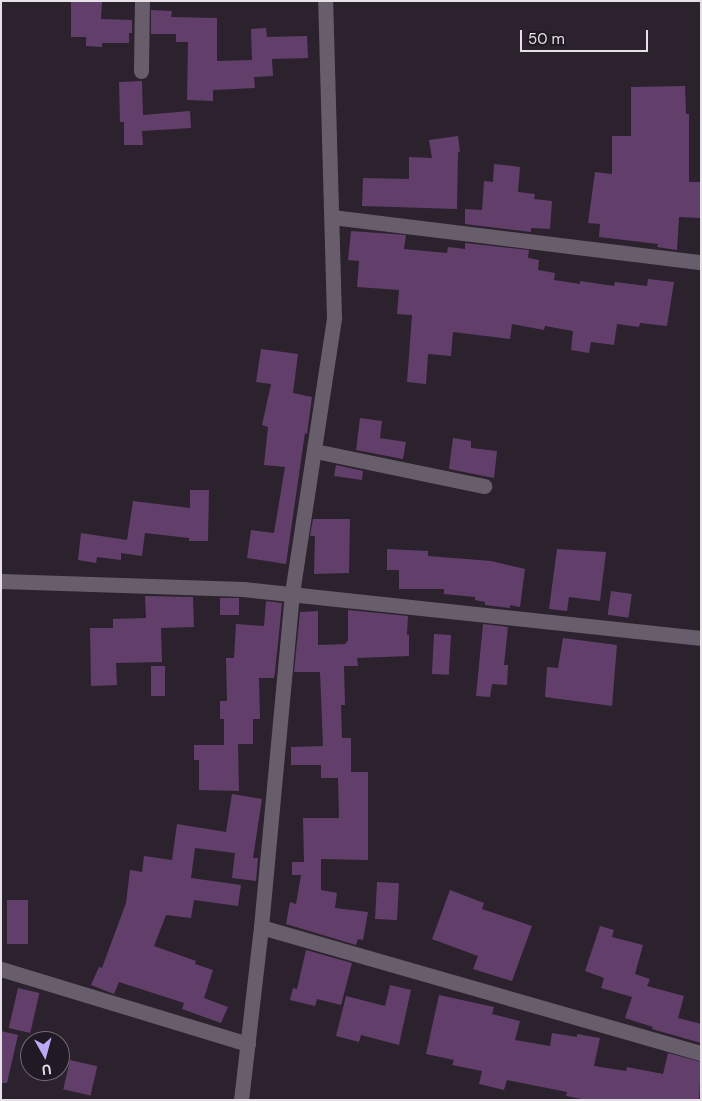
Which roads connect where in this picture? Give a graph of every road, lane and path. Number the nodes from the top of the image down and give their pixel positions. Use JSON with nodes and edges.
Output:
{"nodes":[{"id":1,"x":142,"y":1,"type":"edge"},
{"id":2,"x":325,"y":1,"type":"edge"},
{"id":3,"x":141,"y":71,"type":"dead end"},
{"id":4,"x":332,"y":217,"type":"junction"},
{"id":5,"x":701,"y":262,"type":"edge"},
{"id":6,"x":315,"y":451,"type":"junction"},
{"id":7,"x":484,"y":486,"type":"dead end"},
{"id":8,"x":1,"y":581,"type":"edge"},
{"id":9,"x":292,"y":593,"type":"junction"},
{"id":10,"x":701,"y":638,"type":"edge"},
{"id":11,"x":262,"y":927,"type":"junction"},
{"id":12,"x":1,"y":969,"type":"edge"},
{"id":13,"x":248,"y":1044,"type":"junction"},
{"id":14,"x":701,"y":1053,"type":"edge"},
{"id":15,"x":241,"y":1100,"type":"edge"}],
"edges":[{"from":1,"to":3,"type":"street"},
{"from":2,"to":4,"type":"street"},
{"from":4,"to":5,"type":"street"},
{"from":4,"to":6,"type":"street"},
{"from":6,"to":7,"type":"street"},
{"from":6,"to":9,"type":"street"},
{"from":8,"to":9,"type":"street"},
{"from":9,"to":10,"type":"street"},
{"from":9,"to":11,"type":"street"},
{"from":11,"to":13,"type":"street"},
{"from":11,"to":14,"type":"street"},
{"from":12,"to":13,"type":"street"},
{"from":13,"to":15,"type":"street"}]}
